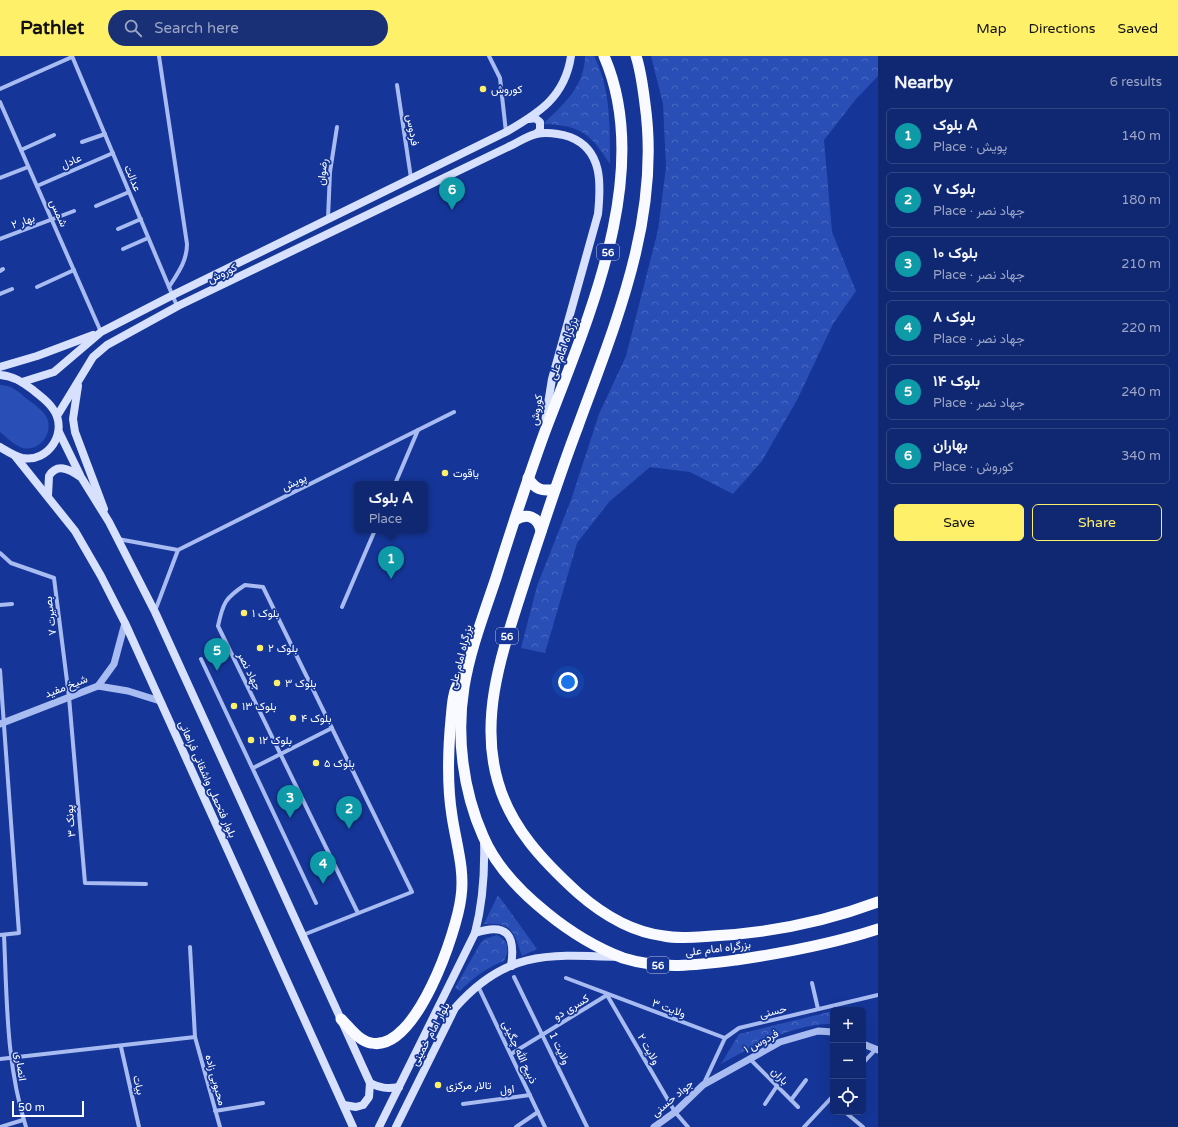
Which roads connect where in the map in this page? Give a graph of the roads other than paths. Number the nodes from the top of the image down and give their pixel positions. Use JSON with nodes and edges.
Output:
{"nodes":[{"id":1,"x":72,"y":56,"type":"edge"},
{"id":2,"x":159,"y":56,"type":"edge"},
{"id":3,"x":489,"y":56,"type":"edge"},
{"id":4,"x":571,"y":56,"type":"edge"},
{"id":5,"x":604,"y":56,"type":"edge"},
{"id":6,"x":636,"y":56,"type":"edge"},
{"id":7,"x":397,"y":85,"type":"dead end"},
{"id":8,"x":0,"y":89,"type":"edge"},
{"id":9,"x":0,"y":102,"type":"edge"},
{"id":10,"x":529,"y":119,"type":"junction"},
{"id":11,"x":337,"y":126,"type":"dead end"},
{"id":12,"x":506,"y":132,"type":"junction"},
{"id":13,"x":104,"y":134,"type":"junction"},
{"id":14,"x":536,"y":134,"type":"junction"},
{"id":15,"x":54,"y":135,"type":"dead end"},
{"id":16,"x":82,"y":142,"type":"dead end"},
{"id":17,"x":21,"y":150,"type":"junction"},
{"id":18,"x":112,"y":153,"type":"junction"},
{"id":19,"x":28,"y":167,"type":"junction"},
{"id":20,"x":0,"y":178,"type":"edge"},
{"id":21,"x":411,"y":178,"type":"junction"},
{"id":22,"x":37,"y":186,"type":"junction"},
{"id":23,"x":129,"y":192,"type":"junction"},
{"id":24,"x":96,"y":206,"type":"dead end"},
{"id":25,"x":74,"y":211,"type":"dead end"},
{"id":26,"x":141,"y":219,"type":"junction"},
{"id":27,"x":328,"y":219,"type":"junction"},
{"id":28,"x":52,"y":220,"type":"junction"},
{"id":29,"x":118,"y":229,"type":"dead end"},
{"id":30,"x":148,"y":238,"type":"junction"},
{"id":31,"x":0,"y":239,"type":"edge"},
{"id":32,"x":123,"y":249,"type":"dead end"},
{"id":33,"x":74,"y":270,"type":"junction"},
{"id":34,"x":37,"y":287,"type":"dead end"},
{"id":35,"x":12,"y":289,"type":"dead end"},
{"id":36,"x":171,"y":291,"type":"junction"},
{"id":37,"x":0,"y":294,"type":"edge"},
{"id":38,"x":178,"y":306,"type":"junction"},
{"id":39,"x":101,"y":332,"type":"junction"},
{"id":40,"x":1,"y":369,"type":"edge"},
{"id":41,"x":82,"y":375,"type":"junction"},
{"id":42,"x":22,"y":382,"type":"junction"},
{"id":43,"x":454,"y":412,"type":"dead end"},
{"id":44,"x":57,"y":416,"type":"junction"},
{"id":45,"x":418,"y":430,"type":"junction"},
{"id":46,"x":59,"y":432,"type":"junction"},
{"id":47,"x":542,"y":441,"type":"junction"},
{"id":48,"x":0,"y":447,"type":"edge"},
{"id":49,"x":8,"y":454,"type":"edge"},
{"id":50,"x":81,"y":478,"type":"junction"},
{"id":51,"x":528,"y":478,"type":"junction"},
{"id":52,"x":396,"y":481,"type":"edge"},
{"id":53,"x":555,"y":489,"type":"junction"},
{"id":54,"x":48,"y":496,"type":"junction"},
{"id":55,"x":515,"y":520,"type":"junction"},
{"id":56,"x":109,"y":522,"type":"junction"},
{"id":57,"x":541,"y":531,"type":"junction"},
{"id":58,"x":374,"y":533,"type":"edge"},
{"id":59,"x":118,"y":539,"type":"junction"},
{"id":60,"x":178,"y":550,"type":"junction"},
{"id":61,"x":0,"y":553,"type":"edge"},
{"id":62,"x":12,"y":604,"type":"dead end"},
{"id":63,"x":0,"y":605,"type":"edge"},
{"id":64,"x":342,"y":607,"type":"dead end"},
{"id":65,"x":155,"y":612,"type":"junction"},
{"id":66,"x":125,"y":623,"type":"junction"},
{"id":67,"x":472,"y":653,"type":"junction"},
{"id":68,"x":201,"y":659,"type":"dead end"},
{"id":69,"x":0,"y":670,"type":"edge"},
{"id":70,"x":98,"y":686,"type":"junction"},
{"id":71,"x":69,"y":697,"type":"junction"},
{"id":72,"x":160,"y":701,"type":"junction"},
{"id":73,"x":2,"y":723,"type":"edge"},
{"id":74,"x":332,"y":728,"type":"junction"},
{"id":75,"x":281,"y":754,"type":"junction"},
{"id":76,"x":253,"y":768,"type":"junction"},
{"id":77,"x":483,"y":837,"type":"junction"},
{"id":78,"x":146,"y":884,"type":"dead end"},
{"id":79,"x":878,"y":902,"type":"edge"},
{"id":80,"x":316,"y":903,"type":"dead end"},
{"id":81,"x":358,"y":914,"type":"junction"},
{"id":82,"x":878,"y":928,"type":"edge"},
{"id":83,"x":475,"y":933,"type":"junction"},
{"id":84,"x":2,"y":935,"type":"edge"},
{"id":85,"x":303,"y":935,"type":"junction"},
{"id":86,"x":190,"y":947,"type":"dead end"},
{"id":87,"x":622,"y":957,"type":"junction"},
{"id":88,"x":511,"y":966,"type":"junction"},
{"id":89,"x":514,"y":977,"type":"dead end"},
{"id":90,"x":566,"y":978,"type":"dead end"},
{"id":91,"x":812,"y":983,"type":"dead end"},
{"id":92,"x":478,"y":985,"type":"junction"},
{"id":93,"x":607,"y":995,"type":"junction"},
{"id":94,"x":878,"y":995,"type":"edge"},
{"id":95,"x":818,"y":1010,"type":"junction"},
{"id":96,"x":341,"y":1019,"type":"junction"},
{"id":97,"x":830,"y":1032,"type":"edge"},
{"id":98,"x":543,"y":1034,"type":"junction"},
{"id":99,"x":195,"y":1037,"type":"junction"},
{"id":100,"x":725,"y":1038,"type":"junction"},
{"id":101,"x":866,"y":1045,"type":"edge"},
{"id":102,"x":121,"y":1046,"type":"junction"},
{"id":103,"x":877,"y":1050,"type":"edge"},
{"id":104,"x":511,"y":1054,"type":"junction"},
{"id":105,"x":10,"y":1058,"type":"junction"},
{"id":106,"x":0,"y":1059,"type":"edge"},
{"id":107,"x":750,"y":1059,"type":"junction"},
{"id":108,"x":866,"y":1060,"type":"edge"},
{"id":109,"x":806,"y":1080,"type":"dead end"},
{"id":110,"x":370,"y":1082,"type":"junction"},
{"id":111,"x":703,"y":1085,"type":"junction"},
{"id":112,"x":777,"y":1086,"type":"junction"},
{"id":113,"x":398,"y":1087,"type":"junction"},
{"id":114,"x":530,"y":1095,"type":"junction"},
{"id":115,"x":791,"y":1100,"type":"junction"},
{"id":116,"x":830,"y":1101,"type":"edge"},
{"id":117,"x":263,"y":1103,"type":"dead end"},
{"id":118,"x":463,"y":1104,"type":"dead end"},
{"id":119,"x":765,"y":1104,"type":"dead end"},
{"id":120,"x":344,"y":1105,"type":"junction"},
{"id":121,"x":798,"y":1107,"type":"dead end"},
{"id":122,"x":215,"y":1110,"type":"junction"},
{"id":123,"x":538,"y":1112,"type":"junction"},
{"id":124,"x":675,"y":1112,"type":"junction"},
{"id":125,"x":849,"y":1115,"type":"edge"},
{"id":126,"x":23,"y":1120,"type":"junction"},
{"id":127,"x":0,"y":1126,"type":"edge"},
{"id":128,"x":26,"y":1127,"type":"edge"},
{"id":129,"x":139,"y":1127,"type":"edge"},
{"id":130,"x":220,"y":1127,"type":"edge"},
{"id":131,"x":353,"y":1127,"type":"edge"},
{"id":132,"x":379,"y":1127,"type":"edge"},
{"id":133,"x":396,"y":1127,"type":"edge"},
{"id":134,"x":516,"y":1127,"type":"edge"},
{"id":135,"x":545,"y":1127,"type":"edge"},
{"id":136,"x":588,"y":1127,"type":"edge"},
{"id":137,"x":654,"y":1127,"type":"edge"},
{"id":138,"x":688,"y":1127,"type":"edge"},
{"id":139,"x":804,"y":1127,"type":"edge"},
{"id":140,"x":863,"y":1127,"type":"edge"}],
"edges":[{"from":1,"to":8,"type":"street"},
{"from":1,"to":13,"type":"street","name":"عدالت"},
{"from":2,"to":36,"type":"street"},
{"from":3,"to":12,"type":"street"},
{"from":4,"to":10,"type":"main road","name":"کوروش"},
{"from":5,"to":47,"type":"highway","name":"بزرگراه امام علی","number":"56"},
{"from":6,"to":53,"type":"highway","name":"بزرگراه امام علی","number":"56"},
{"from":7,"to":21,"type":"street","name":"فردوس"},
{"from":9,"to":17,"type":"street","name":"شمس"},
{"from":10,"to":12,"type":"main road","name":"کوروش"},
{"from":10,"to":14,"type":"main road"},
{"from":11,"to":27,"type":"street","name":"رضوان"},
{"from":12,"to":21,"type":"main road","name":"کوروش"},
{"from":13,"to":16,"type":"street"},
{"from":13,"to":18,"type":"street","name":"عدالت"},
{"from":14,"to":38,"type":"main road","name":"کوروش"},
{"from":14,"to":47,"type":"main road","name":"کوروش"},
{"from":15,"to":17,"type":"street"},
{"from":17,"to":19,"type":"street","name":"شمس"},
{"from":18,"to":22,"type":"street","name":"عادل"},
{"from":18,"to":23,"type":"street","name":"عدالت"},
{"from":19,"to":20,"type":"street"},
{"from":19,"to":22,"type":"street","name":"شمس"},
{"from":21,"to":27,"type":"main road","name":"کوروش"},
{"from":22,"to":28,"type":"street","name":"شمس"},
{"from":23,"to":24,"type":"street"},
{"from":23,"to":26,"type":"street","name":"عدالت"},
{"from":25,"to":28,"type":"street","name":"بهار ۲"},
{"from":26,"to":29,"type":"street"},
{"from":26,"to":30,"type":"street","name":"عدالت"},
{"from":27,"to":36,"type":"main road","name":"کوروش"},
{"from":28,"to":31,"type":"street","name":"بهار ۲"},
{"from":28,"to":33,"type":"street","name":"شمس"},
{"from":30,"to":32,"type":"street"},
{"from":30,"to":36,"type":"street","name":"عدالت"},
{"from":33,"to":34,"type":"street"},
{"from":33,"to":39,"type":"street","name":"شمس"},
{"from":35,"to":37,"type":"street"},
{"from":36,"to":38,"type":"street","name":"عدالت"},
{"from":36,"to":39,"type":"main road","name":"کوروش"},
{"from":38,"to":41,"type":"main road","name":"کوروش"},
{"from":39,"to":40,"type":"main road"},
{"from":39,"to":42,"type":"main road","name":"کوروش"},
{"from":40,"to":42,"type":"main road"},
{"from":41,"to":44,"type":"main road","name":"کوروش"},
{"from":41,"to":56,"type":"main road"},
{"from":42,"to":44,"type":"main road"},
{"from":43,"to":45,"type":"street","name":"پویش"},
{"from":44,"to":46,"type":"main road","name":"بلوار فتحعلی واشقانی فراهانی"},
{"from":45,"to":52,"type":"street"},
{"from":45,"to":60,"type":"street","name":"پویش"},
{"from":46,"to":49,"type":"main road"},
{"from":46,"to":50,"type":"main road","name":"بلوار فتحعلی واشقانی فراهانی"},
{"from":47,"to":51,"type":"highway","name":"بزرگراه امام علی","number":"56"},
{"from":48,"to":49,"type":"main road"},
{"from":49,"to":54,"type":"main road","name":"بلوار فتحعلی واشقانی فراهانی"},
{"from":50,"to":54,"type":"main road"},
{"from":50,"to":56,"type":"main road","name":"بلوار فتحعلی واشقانی فراهانی"},
{"from":51,"to":53,"type":"highway"},
{"from":51,"to":55,"type":"highway","name":"بزرگراه امام علی","number":"56"},
{"from":53,"to":57,"type":"highway","name":"بزرگراه امام علی","number":"56"},
{"from":54,"to":66,"type":"main road","name":"بلوار فتحعلی واشقانی فراهانی"},
{"from":55,"to":57,"type":"highway"},
{"from":55,"to":67,"type":"highway","name":"بزرگراه امام علی","number":"56"},
{"from":56,"to":59,"type":"main road","name":"بلوار فتحعلی واشقانی فراهانی"},
{"from":57,"to":79,"type":"highway","name":"بزرگراه امام علی","number":"56"},
{"from":58,"to":64,"type":"street"},
{"from":59,"to":60,"type":"street"},
{"from":59,"to":65,"type":"main road","name":"بلوار فتحعلی واشقانی فراهانی"},
{"from":60,"to":65,"type":"street"},
{"from":61,"to":71,"type":"street","name":"بصیرت ۷"},
{"from":62,"to":63,"type":"street"},
{"from":65,"to":85,"type":"main road","name":"بلوار فتحعلی واشقانی فراهانی"},
{"from":66,"to":70,"type":"street","name":"شیخ مفید"},
{"from":66,"to":72,"type":"main road","name":"بلوار فتحعلی واشقانی فراهانی"},
{"from":67,"to":77,"type":"highway","name":"بزرگراه امام علی","number":"56"},
{"from":67,"to":96,"type":"highway"},
{"from":68,"to":76,"type":"street"},
{"from":69,"to":73,"type":"street"},
{"from":70,"to":71,"type":"street","name":"شیخ مفید"},
{"from":70,"to":72,"type":"street"},
{"from":71,"to":73,"type":"street","name":"شیخ مفید"},
{"from":71,"to":78,"type":"street","name":"پونک ۳"},
{"from":72,"to":120,"type":"main road","name":"بلوار فتحعلی واشقانی فراهانی"},
{"from":73,"to":84,"type":"street"},
{"from":74,"to":75,"type":"street"},
{"from":74,"to":75,"type":"street","name":"جهاد نصر"},
{"from":74,"to":81,"type":"street","name":"جهاد نصر"},
{"from":75,"to":76,"type":"street"},
{"from":75,"to":81,"type":"street","name":"جهاد نصر"},
{"from":76,"to":80,"type":"street"},
{"from":77,"to":83,"type":"main road","name":"بلوار امام خمینی"},
{"from":77,"to":87,"type":"highway","name":"بزرگراه امام علی","number":"56"},
{"from":81,"to":85,"type":"street","name":"جهاد نصر"},
{"from":82,"to":87,"type":"highway","name":"بزرگراه امام علی","number":"56"},
{"from":83,"to":88,"type":"main road"},
{"from":83,"to":113,"type":"main road","name":"بلوار امام خمینی"},
{"from":84,"to":105,"type":"street","name":"انصاری"},
{"from":85,"to":96,"type":"main road","name":"بلوار فتحعلی واشقانی فراهانی"},
{"from":86,"to":99,"type":"street","name":"محبوبی زاده"},
{"from":87,"to":88,"type":"main road","name":"بلوار امام خمینی"},
{"from":88,"to":92,"type":"main road","name":"بلوار امام خمینی"},
{"from":89,"to":98,"type":"street","name":"ولایت 1"},
{"from":90,"to":93,"type":"street","name":"ولایت ۳"},
{"from":91,"to":95,"type":"street"},
{"from":92,"to":104,"type":"street","name":"ذبیح الله چگینی"},
{"from":92,"to":133,"type":"main road","name":"بلوار امام خمینی"},
{"from":93,"to":98,"type":"street","name":"کسری دو"},
{"from":93,"to":100,"type":"street","name":"ولایت ۳"},
{"from":93,"to":124,"type":"street","name":"ولایت ۲"},
{"from":94,"to":95,"type":"street","name":"حسنی"},
{"from":95,"to":100,"type":"street","name":"حسنی"},
{"from":96,"to":110,"type":"main road","name":"بلوار فتحعلی واشقانی فراهانی"},
{"from":97,"to":107,"type":"street","name":"فردوس ۱"},
{"from":98,"to":104,"type":"street","name":"کسری دو"},
{"from":98,"to":136,"type":"street","name":"ولایت 1"},
{"from":99,"to":102,"type":"street"},
{"from":99,"to":122,"type":"street","name":"محبوبی زاده"},
{"from":100,"to":111,"type":"street"},
{"from":101,"to":103,"type":"street"},
{"from":102,"to":105,"type":"street"},
{"from":102,"to":129,"type":"street","name":"بیات"},
{"from":103,"to":108,"type":"street"},
{"from":104,"to":114,"type":"street","name":"ذبیح الله چگینی"},
{"from":105,"to":106,"type":"street"},
{"from":105,"to":126,"type":"street","name":"انصاری"},
{"from":107,"to":111,"type":"street","name":"فردوس ۱"},
{"from":107,"to":112,"type":"street","name":"باران"},
{"from":109,"to":115,"type":"street"},
{"from":110,"to":113,"type":"main road"},
{"from":110,"to":120,"type":"main road"},
{"from":111,"to":124,"type":"street","name":"جواد حسنی"},
{"from":112,"to":115,"type":"street","name":"باران"},
{"from":112,"to":119,"type":"street"},
{"from":113,"to":132,"type":"main road","name":"بلوار امام خمینی"},
{"from":114,"to":118,"type":"street","name":"اول"},
{"from":114,"to":123,"type":"street","name":"ذبیح الله چگینی"},
{"from":115,"to":121,"type":"street","name":"باران"},
{"from":116,"to":139,"type":"street"},
{"from":117,"to":122,"type":"street"},
{"from":120,"to":131,"type":"main road","name":"بلوار فتحعلی واشقانی فراهانی"},
{"from":122,"to":130,"type":"street","name":"محبوبی زاده"},
{"from":123,"to":134,"type":"street"},
{"from":123,"to":135,"type":"street","name":"ذبیح الله چگینی"},
{"from":124,"to":137,"type":"street","name":"جواد حسنی"},
{"from":124,"to":138,"type":"street","name":"ولایت ۲"},
{"from":125,"to":140,"type":"street"},
{"from":126,"to":127,"type":"street"},
{"from":126,"to":128,"type":"street","name":"انصاری"}]}
